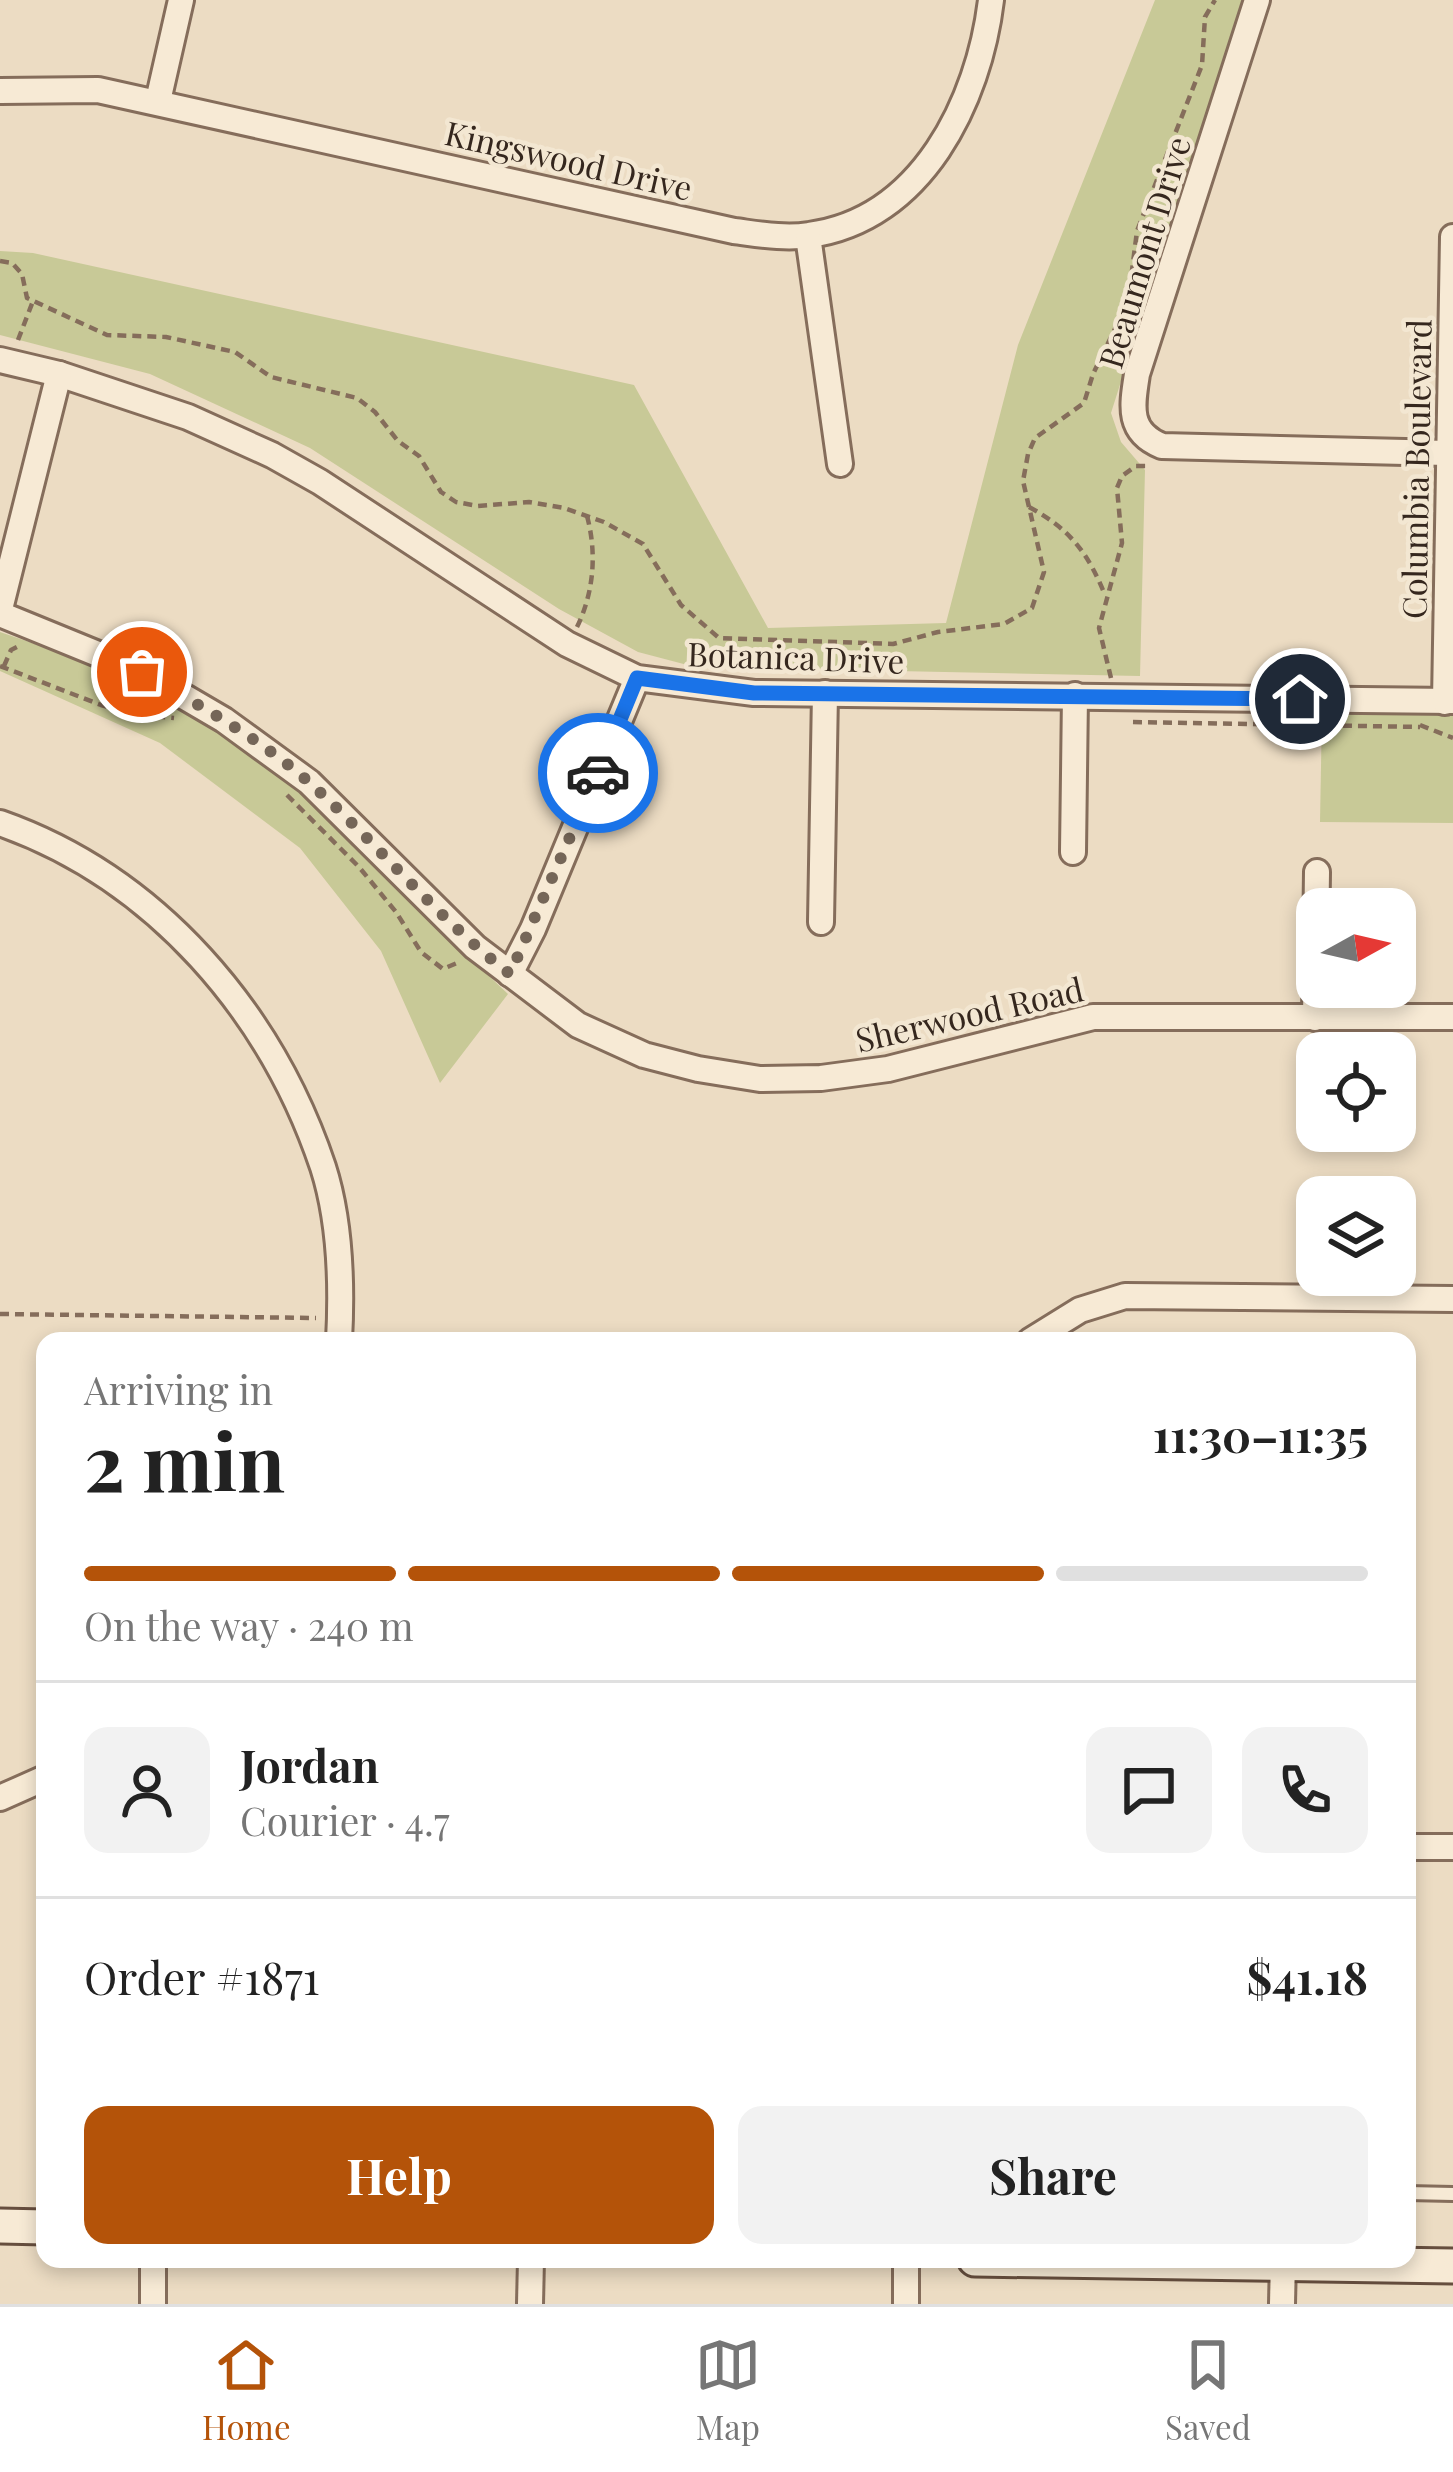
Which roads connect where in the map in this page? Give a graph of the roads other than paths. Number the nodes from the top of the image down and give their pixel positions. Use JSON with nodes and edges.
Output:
{"nodes":[{"id":1,"x":181,"y":0,"type":"edge"},
{"id":2,"x":991,"y":0,"type":"edge"},
{"id":3,"x":1257,"y":0,"type":"edge"},
{"id":4,"x":0,"y":91,"type":"edge"},
{"id":5,"x":158,"y":101,"type":"junction"},
{"id":6,"x":808,"y":236,"type":"junction"},
{"id":7,"x":1453,"y":237,"type":"edge"},
{"id":8,"x":0,"y":359,"type":"edge"},
{"id":9,"x":58,"y":374,"type":"junction"},
{"id":10,"x":1447,"y":453,"type":"junction"},
{"id":11,"x":840,"y":464,"type":"dead end"},
{"id":12,"x":0,"y":612,"type":"edge"},
{"id":13,"x":637,"y":678,"type":"junction"},
{"id":14,"x":825,"y":693,"type":"junction"},
{"id":15,"x":1075,"y":695,"type":"junction"},
{"id":16,"x":1449,"y":702,"type":"edge"},
{"id":17,"x":0,"y":823,"type":"edge"},
{"id":18,"x":1072,"y":852,"type":"dead end"},
{"id":19,"x":1317,"y":872,"type":"dead end"},
{"id":20,"x":820,"y":922,"type":"dead end"},
{"id":21,"x":510,"y":974,"type":"junction"},
{"id":22,"x":1453,"y":1016,"type":"edge"},
{"id":23,"x":1315,"y":1018,"type":"junction"},
{"id":24,"x":1453,"y":1299,"type":"edge"},
{"id":25,"x":339,"y":1329,"type":"edge"},
{"id":26,"x":1045,"y":1332,"type":"edge"},
{"id":27,"x":36,"y":1782,"type":"edge"},
{"id":28,"x":0,"y":1798,"type":"edge"},
{"id":29,"x":1416,"y":1847,"type":"edge"},
{"id":30,"x":1453,"y":1847,"type":"edge"},
{"id":31,"x":1416,"y":2193,"type":"edge"},
{"id":32,"x":1453,"y":2194,"type":"edge"},
{"id":33,"x":0,"y":2226,"type":"edge"},
{"id":34,"x":36,"y":2227,"type":"edge"},
{"id":35,"x":0,"y":2245,"type":"edge"},
{"id":36,"x":36,"y":2246,"type":"edge"},
{"id":37,"x":1416,"y":2246,"type":"edge"},
{"id":38,"x":1453,"y":2247,"type":"edge"},
{"id":39,"x":1416,"y":2265,"type":"edge"},
{"id":40,"x":1453,"y":2266,"type":"edge"},
{"id":41,"x":153,"y":2268,"type":"edge"},
{"id":42,"x":530,"y":2268,"type":"edge"},
{"id":43,"x":906,"y":2268,"type":"edge"},
{"id":44,"x":1283,"y":2268,"type":"edge"},
{"id":45,"x":153,"y":2304,"type":"edge"},
{"id":46,"x":530,"y":2304,"type":"edge"},
{"id":47,"x":906,"y":2304,"type":"edge"},
{"id":48,"x":1282,"y":2304,"type":"edge"}],
"edges":[{"from":1,"to":5,"type":"street"},
{"from":2,"to":6,"type":"street","name":"Kingswood Drive"},
{"from":3,"to":10,"type":"street","name":"Beaumont Drive"},
{"from":4,"to":5,"type":"street","name":"Kingswood Drive"},
{"from":5,"to":6,"type":"street","name":"Kingswood Drive"},
{"from":6,"to":11,"type":"street"},
{"from":7,"to":10,"type":"street","name":"Columbia Boulevard"},
{"from":8,"to":9,"type":"street","name":"Botanica Drive"},
{"from":9,"to":12,"type":"street","name":"Sherwood Road"},
{"from":9,"to":13,"type":"street","name":"Botanica Drive"},
{"from":10,"to":16,"type":"street","name":"Columbia Boulevard"},
{"from":12,"to":21,"type":"street","name":"Sherwood Road"},
{"from":13,"to":14,"type":"street","name":"Botanica Drive"},
{"from":13,"to":21,"type":"street"},
{"from":14,"to":15,"type":"street","name":"Botanica Drive"},
{"from":14,"to":20,"type":"street"},
{"from":15,"to":16,"type":"street","name":"Botanica Drive"},
{"from":15,"to":18,"type":"street"},
{"from":17,"to":25,"type":"street"},
{"from":19,"to":23,"type":"street"},
{"from":21,"to":23,"type":"street","name":"Sherwood Road"},
{"from":22,"to":23,"type":"street","name":"Sherwood Road"},
{"from":24,"to":26,"type":"street"},
{"from":27,"to":28,"type":"street"},
{"from":29,"to":30,"type":"street"},
{"from":31,"to":32,"type":"lane"},
{"from":33,"to":34,"type":"main road"},
{"from":35,"to":36,"type":"main road"},
{"from":37,"to":38,"type":"main road"},
{"from":39,"to":40,"type":"main road"},
{"from":41,"to":45,"type":"street"},
{"from":42,"to":46,"type":"street"},
{"from":43,"to":47,"type":"street"},
{"from":44,"to":48,"type":"street"}]}
